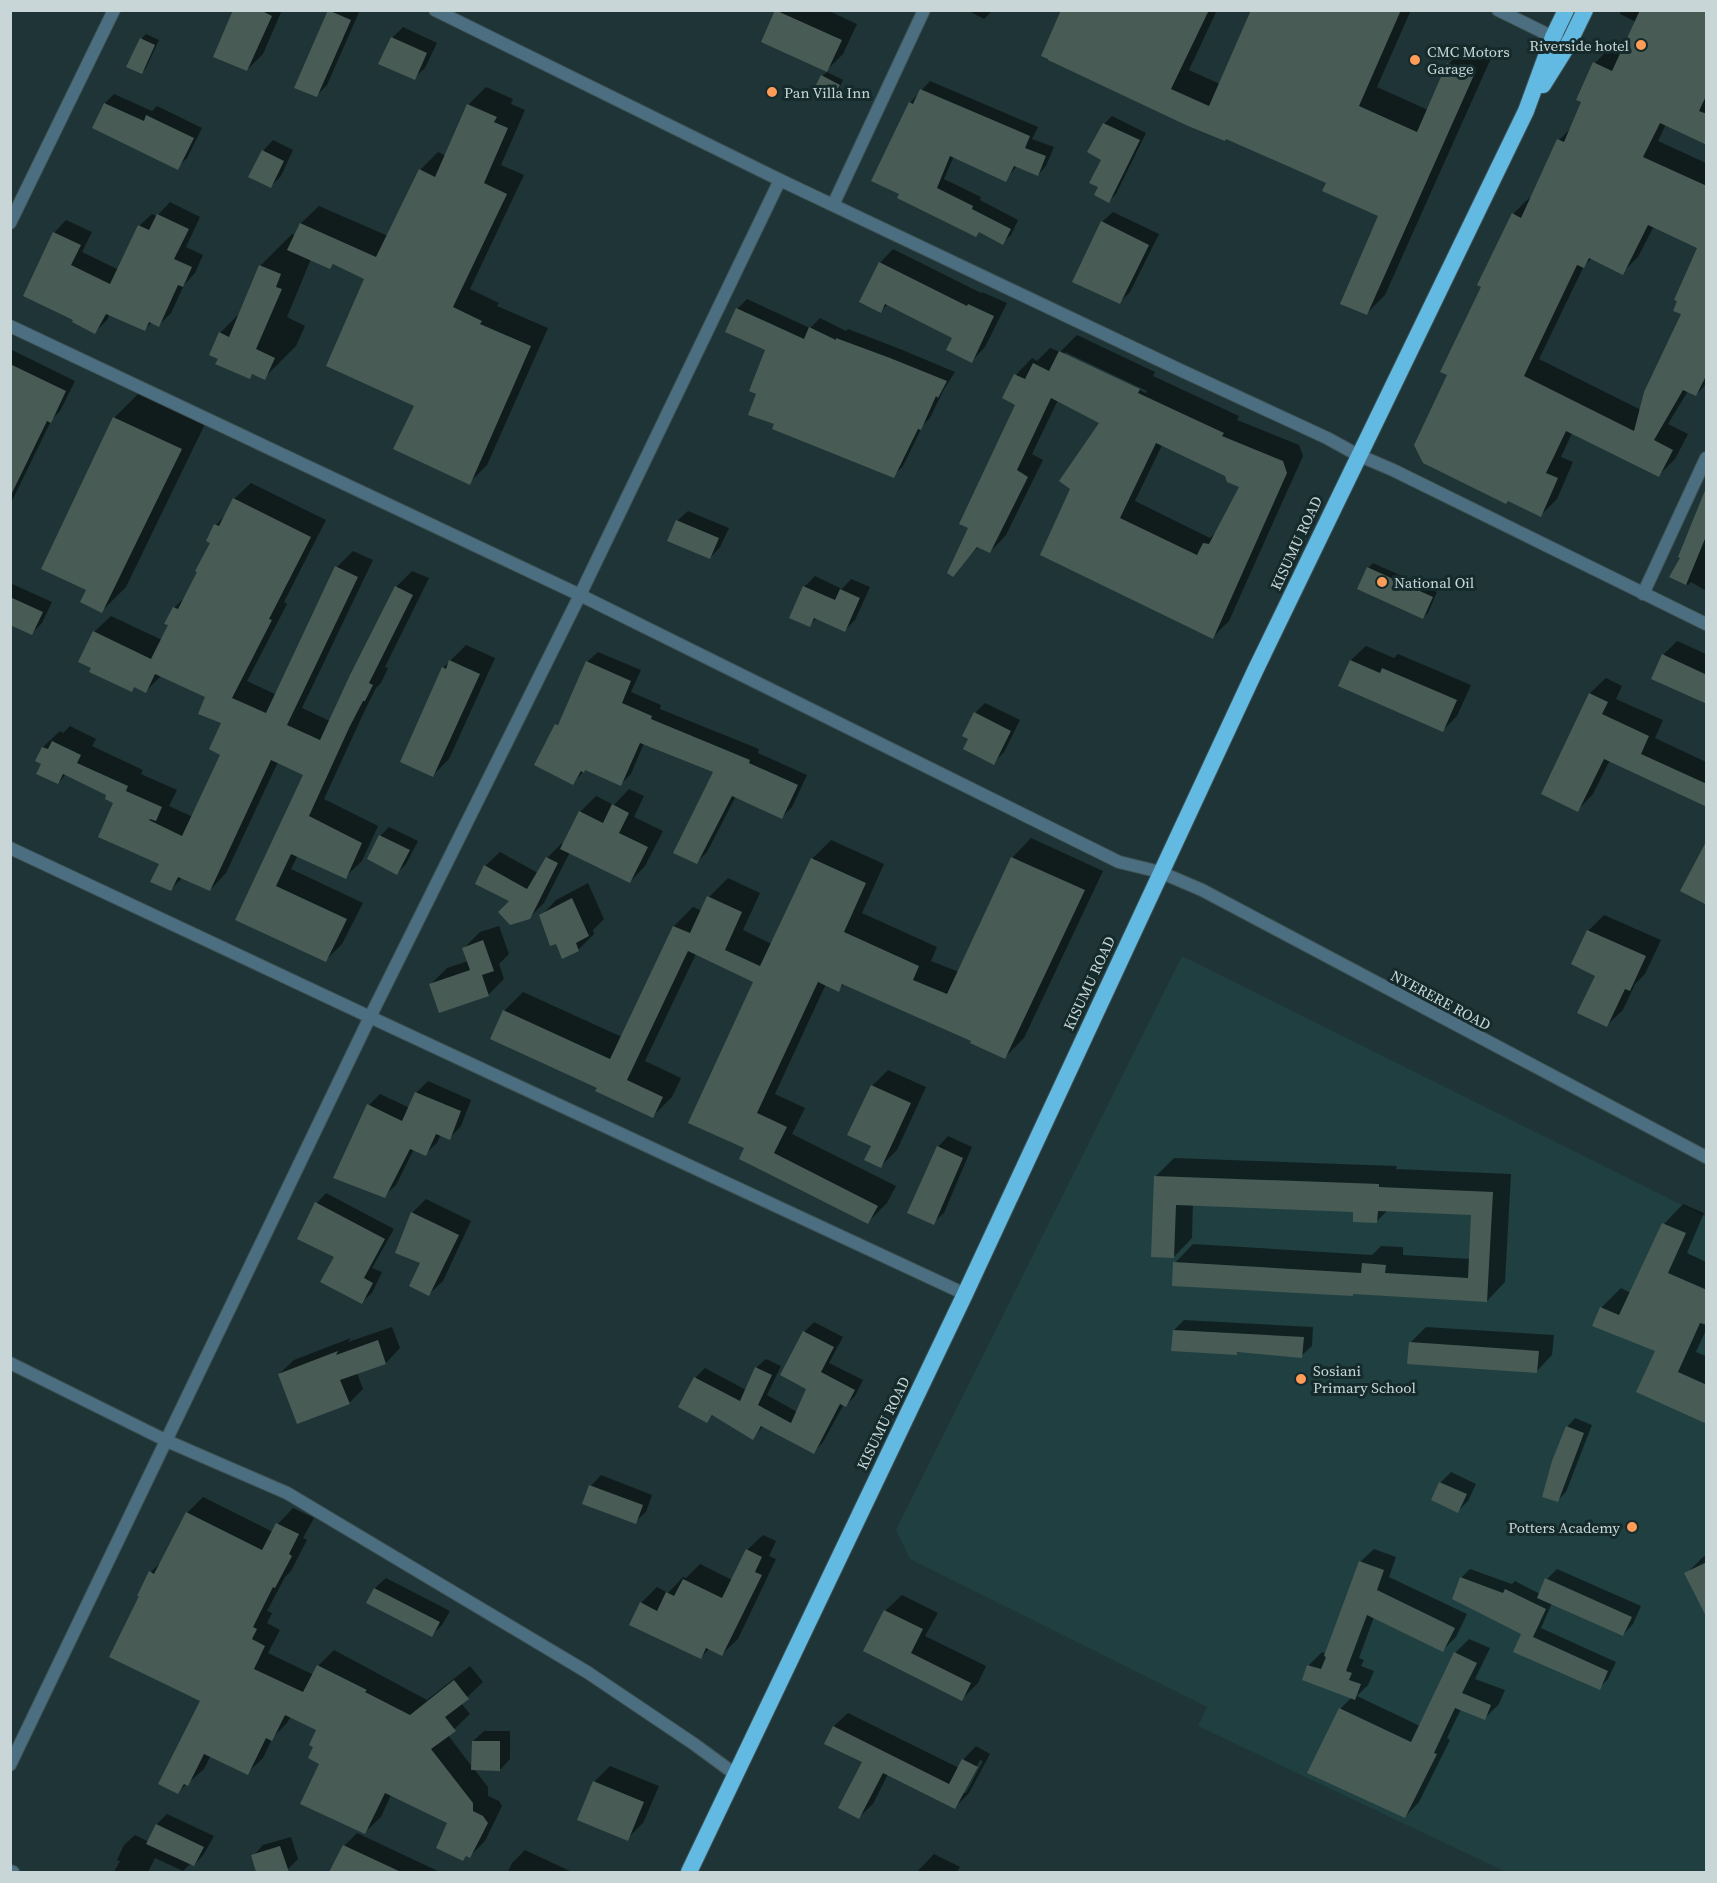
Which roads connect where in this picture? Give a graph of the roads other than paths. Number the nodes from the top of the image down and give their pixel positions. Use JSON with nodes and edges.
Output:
{"nodes":[{"id":1,"x":114,"y":10,"type":"edge"},
{"id":2,"x":435,"y":10,"type":"edge"},
{"id":3,"x":924,"y":10,"type":"edge"},
{"id":4,"x":1498,"y":10,"type":"edge"},
{"id":5,"x":1566,"y":10,"type":"edge"},
{"id":6,"x":1585,"y":10,"type":"edge"},
{"id":7,"x":451,"y":14,"type":"edge"},
{"id":8,"x":1553,"y":37,"type":"junction"},
{"id":9,"x":1568,"y":45,"type":"junction"},
{"id":10,"x":1526,"y":111,"type":"junction"},
{"id":11,"x":780,"y":180,"type":"junction"},
{"id":12,"x":833,"y":205,"type":"junction"},
{"id":13,"x":10,"y":223,"type":"edge"},
{"id":14,"x":10,"y":326,"type":"edge"},
{"id":15,"x":1358,"y":455,"type":"junction"},
{"id":16,"x":1707,"y":458,"type":"edge"},
{"id":17,"x":1643,"y":594,"type":"junction"},
{"id":18,"x":580,"y":595,"type":"junction"},
{"id":19,"x":1707,"y":624,"type":"edge"},
{"id":20,"x":10,"y":848,"type":"edge"},
{"id":21,"x":1160,"y":872,"type":"junction"},
{"id":22,"x":370,"y":1017,"type":"junction"},
{"id":23,"x":1707,"y":1157,"type":"edge"},
{"id":24,"x":965,"y":1294,"type":"junction"},
{"id":25,"x":10,"y":1363,"type":"edge"},
{"id":26,"x":167,"y":1441,"type":"junction"},
{"id":27,"x":10,"y":1765,"type":"edge"},
{"id":28,"x":735,"y":1774,"type":"junction"},
{"id":29,"x":689,"y":1872,"type":"edge"}],
"edges":[{"from":1,"to":13,"type":"street"},
{"from":2,"to":7,"type":"street"},
{"from":3,"to":12,"type":"street"},
{"from":4,"to":8,"type":"street"},
{"from":5,"to":8,"type":"highway"},
{"from":6,"to":9,"type":"highway"},
{"from":7,"to":11,"type":"street"},
{"from":8,"to":9,"type":"street"},
{"from":8,"to":10,"type":"highway"},
{"from":9,"to":10,"type":"highway"},
{"from":10,"to":15,"type":"highway","name":"KISUMU ROAD"},
{"from":11,"to":12,"type":"street"},
{"from":11,"to":18,"type":"street"},
{"from":12,"to":15,"type":"street"},
{"from":14,"to":18,"type":"street","name":"NYERERE ROAD"},
{"from":15,"to":17,"type":"street"},
{"from":15,"to":21,"type":"highway","name":"KISUMU ROAD"},
{"from":16,"to":17,"type":"street"},
{"from":17,"to":19,"type":"street"},
{"from":18,"to":21,"type":"street","name":"NYERERE ROAD"},
{"from":18,"to":22,"type":"street"},
{"from":20,"to":22,"type":"street"},
{"from":21,"to":23,"type":"street","name":"NYERERE ROAD"},
{"from":21,"to":24,"type":"highway","name":"KISUMU ROAD"},
{"from":22,"to":24,"type":"street"},
{"from":22,"to":26,"type":"street"},
{"from":24,"to":28,"type":"highway","name":"KISUMU ROAD"},
{"from":25,"to":26,"type":"street"},
{"from":26,"to":27,"type":"street"},
{"from":26,"to":28,"type":"street"},
{"from":28,"to":29,"type":"highway","name":"KISUMU ROAD"}]}
